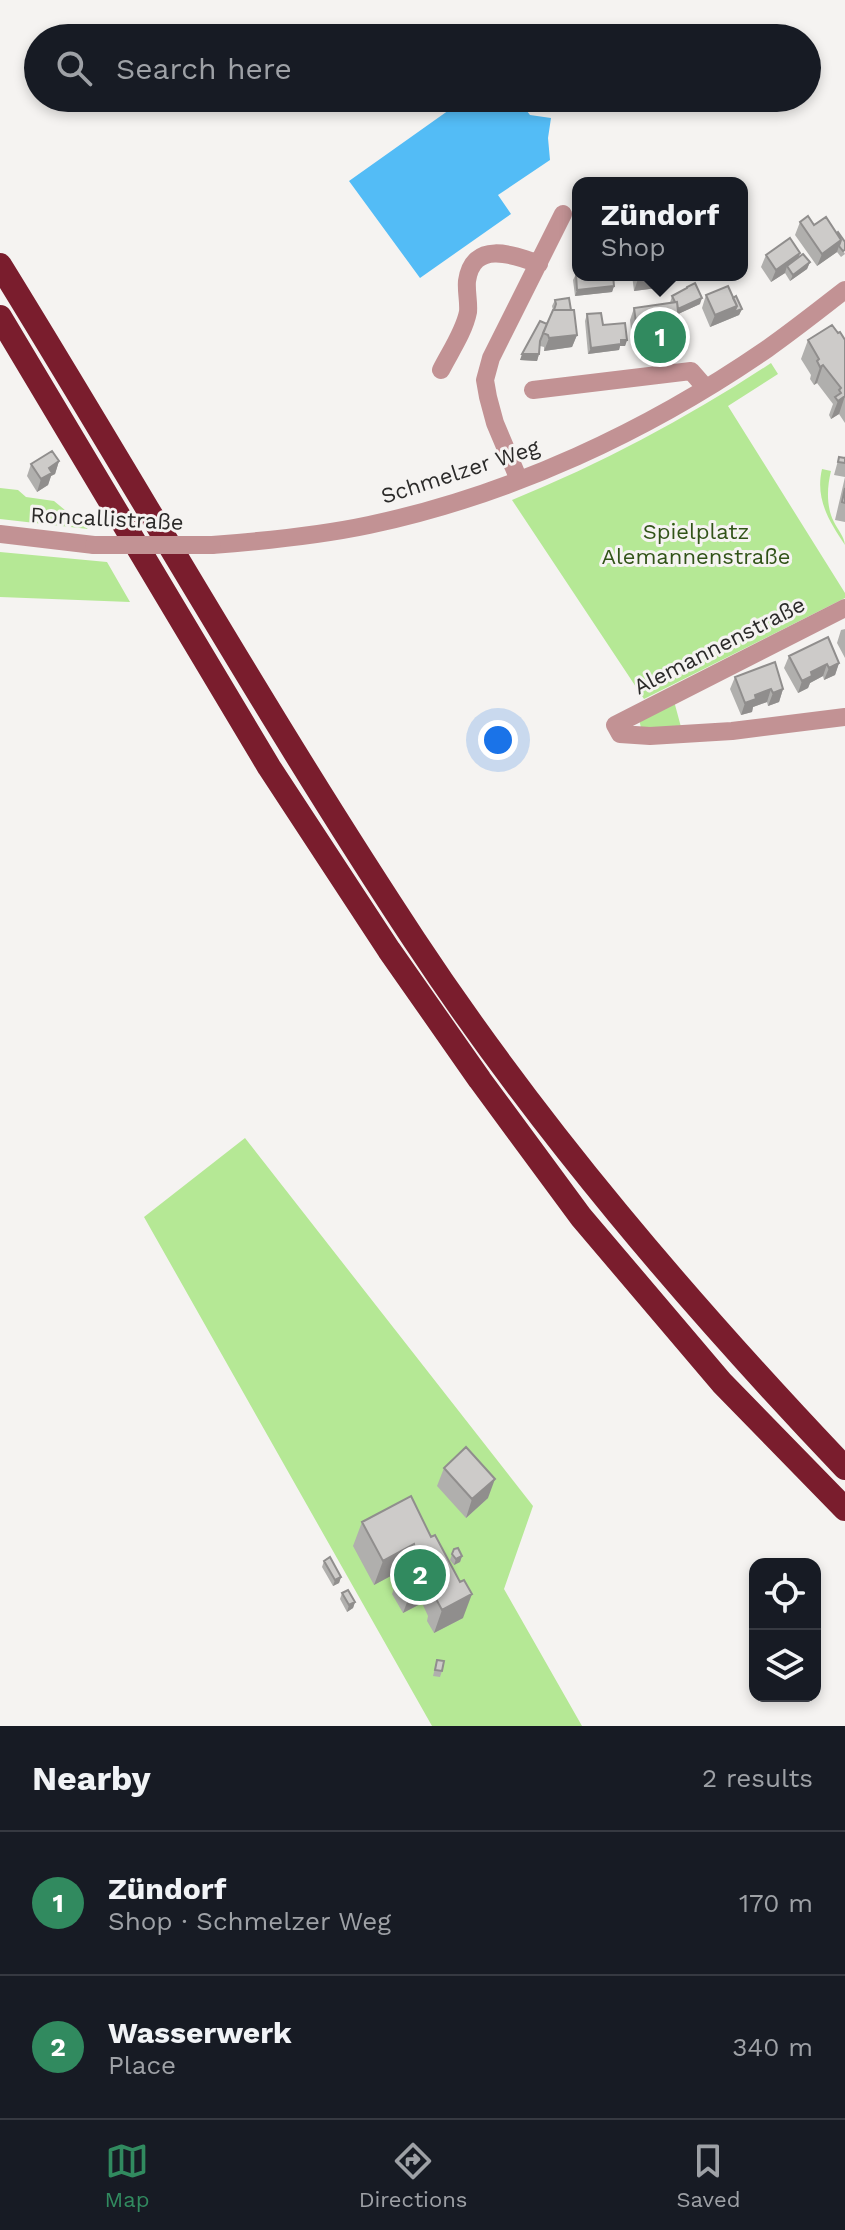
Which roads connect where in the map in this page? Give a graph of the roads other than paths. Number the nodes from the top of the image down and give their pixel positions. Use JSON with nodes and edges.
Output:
{"nodes":[{"id":1,"x":563,"y":214,"type":"dead end"},
{"id":2,"x":539,"y":264,"type":"junction"},
{"id":3,"x":0,"y":265,"type":"edge"},
{"id":4,"x":845,"y":290,"type":"edge"},
{"id":5,"x":0,"y":317,"type":"edge"},
{"id":6,"x":441,"y":370,"type":"dead end"},
{"id":7,"x":705,"y":387,"type":"junction"},
{"id":8,"x":533,"y":390,"type":"dead end"},
{"id":9,"x":519,"y":480,"type":"junction"},
{"id":10,"x":0,"y":534,"type":"edge"},
{"id":11,"x":212,"y":545,"type":"joint"},
{"id":12,"x":845,"y":608,"type":"edge"},
{"id":13,"x":845,"y":717,"type":"edge"},
{"id":14,"x":845,"y":1468,"type":"edge"},
{"id":15,"x":845,"y":1509,"type":"edge"}],
"edges":[{"from":1,"to":2,"type":"street"},
{"from":2,"to":6,"type":"street"},
{"from":2,"to":9,"type":"street"},
{"from":3,"to":14,"type":"highway"},
{"from":4,"to":7,"type":"street","name":"Schmelzer Weg"},
{"from":5,"to":15,"type":"highway"},
{"from":7,"to":8,"type":"street"},
{"from":7,"to":9,"type":"street","name":"Schmelzer Weg"},
{"from":9,"to":11,"type":"street","name":"Schmelzer Weg"},
{"from":10,"to":11,"type":"street","name":"Roncallistraße","bridge":true},
{"from":12,"to":13,"type":"street","name":"Alemannenstraße"}]}
